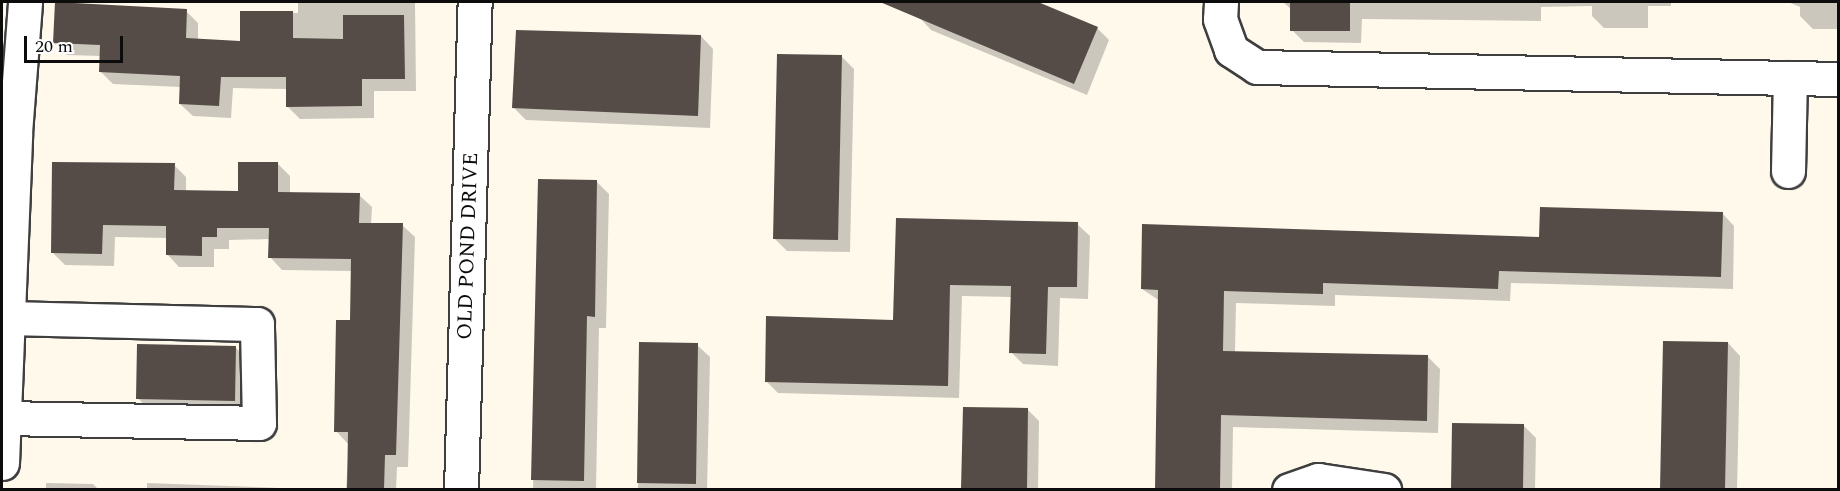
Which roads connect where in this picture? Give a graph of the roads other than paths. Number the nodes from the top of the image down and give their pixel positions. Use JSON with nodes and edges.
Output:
{"nodes":[{"id":1,"x":26,"y":2,"type":"edge"},
{"id":2,"x":475,"y":2,"type":"edge"},
{"id":3,"x":1221,"y":2,"type":"edge"},
{"id":4,"x":1790,"y":78,"type":"junction"},
{"id":5,"x":1839,"y":79,"type":"edge"},
{"id":6,"x":1788,"y":171,"type":"dead end"},
{"id":7,"x":8,"y":318,"type":"junction"},
{"id":8,"x":3,"y":417,"type":"junction"},
{"id":9,"x":2,"y":464,"type":"edge"},
{"id":10,"x":461,"y":489,"type":"edge"},
{"id":11,"x":1289,"y":489,"type":"edge"},
{"id":12,"x":1384,"y":489,"type":"edge"}],
"edges":[{"from":1,"to":7,"type":"lane"},
{"from":2,"to":10,"type":"lane","name":"OLD POND DRIVE"},
{"from":3,"to":4,"type":"lane"},
{"from":4,"to":5,"type":"lane"},
{"from":4,"to":6,"type":"lane"},
{"from":7,"to":8,"type":"lane"},
{"from":7,"to":8,"type":"lane"},
{"from":8,"to":9,"type":"lane"},
{"from":11,"to":12,"type":"lane"}]}
